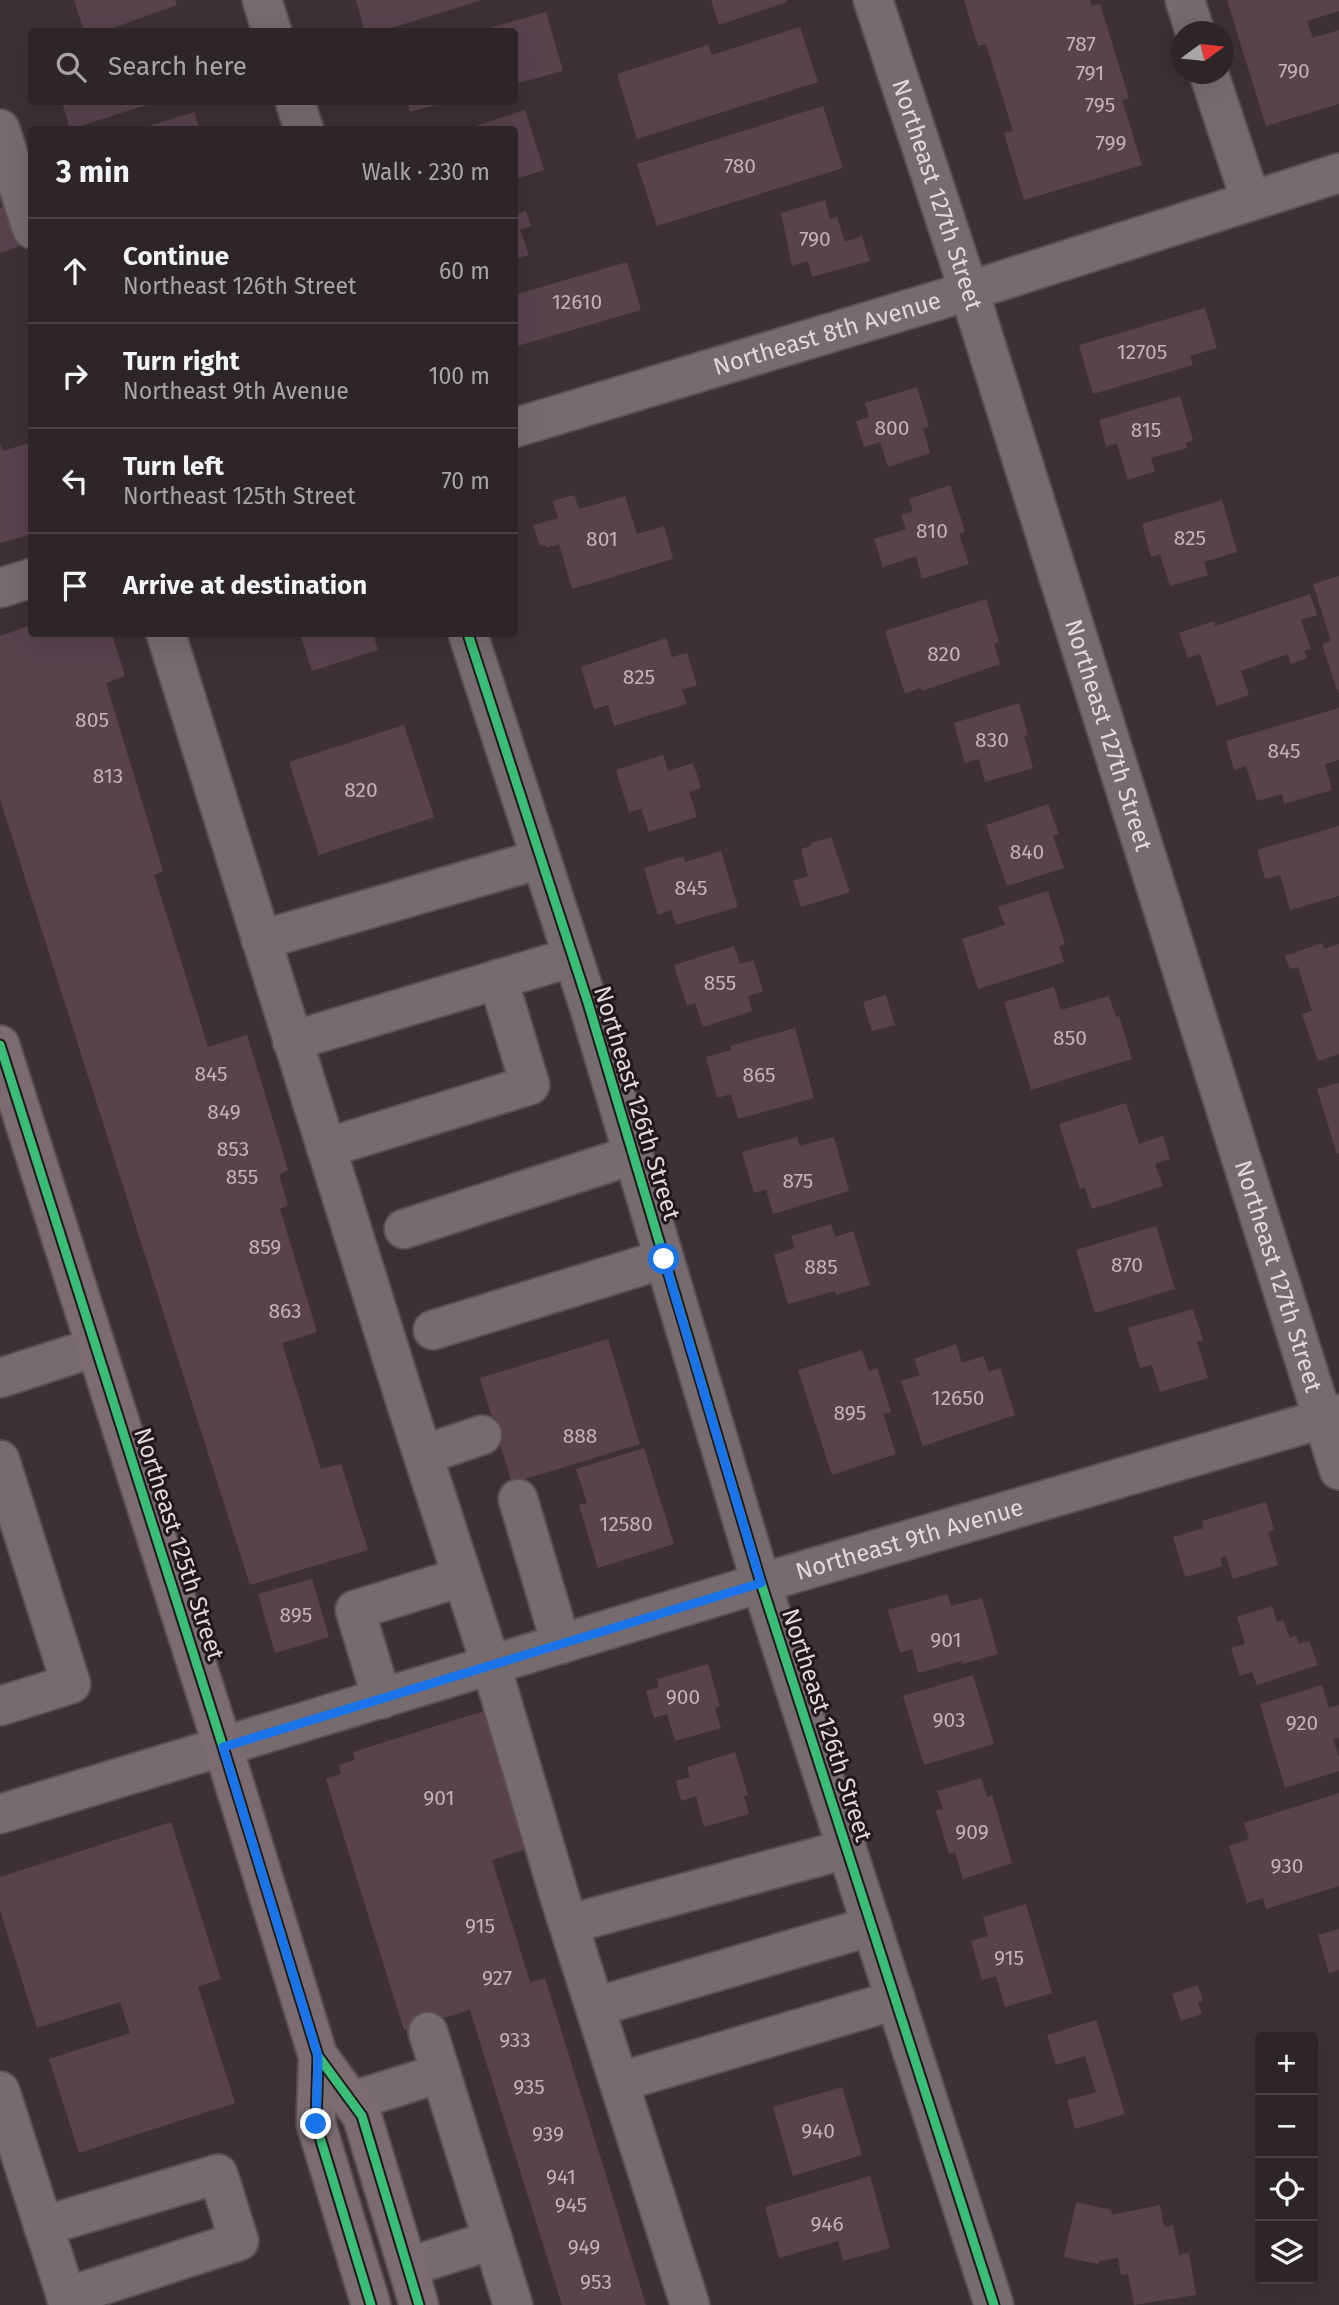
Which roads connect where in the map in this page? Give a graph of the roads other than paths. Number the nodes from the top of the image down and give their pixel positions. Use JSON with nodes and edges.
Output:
{"nodes":[{"id":1,"x":262,"y":0,"type":"edge"},
{"id":2,"x":873,"y":0,"type":"edge"},
{"id":3,"x":1185,"y":0,"type":"edge"},
{"id":4,"x":1192,"y":21,"type":"edge"},
{"id":5,"x":271,"y":28,"type":"edge"},
{"id":6,"x":1212,"y":84,"type":"edge"},
{"id":7,"x":296,"y":105,"type":"edge"},
{"id":8,"x":303,"y":126,"type":"edge"},
{"id":9,"x":0,"y":129,"type":"edge"},
{"id":10,"x":1339,"y":173,"type":"edge"},
{"id":11,"x":1251,"y":201,"type":"junction"},
{"id":12,"x":28,"y":216,"type":"edge"},
{"id":13,"x":969,"y":290,"type":"junction"},
{"id":14,"x":518,"y":427,"type":"edge"},
{"id":15,"x":28,"y":579,"type":"edge"},
{"id":16,"x":0,"y":588,"type":"edge"},
{"id":17,"x":167,"y":637,"type":"edge"},
{"id":18,"x":469,"y":637,"type":"edge"},
{"id":19,"x":541,"y":859,"type":"junction"},
{"id":20,"x":261,"y":940,"type":"junction"},
{"id":21,"x":573,"y":957,"type":"junction"},
{"id":22,"x":498,"y":979,"type":"junction"},
{"id":23,"x":292,"y":1041,"type":"junction"},
{"id":24,"x":0,"y":1045,"type":"edge"},
{"id":25,"x":326,"y":1148,"type":"junction"},
{"id":26,"x":633,"y":1155,"type":"junction"},
{"id":27,"x":404,"y":1229,"type":"dead end"},
{"id":28,"x":664,"y":1259,"type":"junction"},
{"id":29,"x":433,"y":1330,"type":"dead end"},
{"id":30,"x":96,"y":1347,"type":"junction"},
{"id":31,"x":0,"y":1378,"type":"edge"},
{"id":32,"x":1331,"y":1417,"type":"edge"},
{"id":33,"x":482,"y":1435,"type":"dead end"},
{"id":34,"x":423,"y":1455,"type":"junction"},
{"id":35,"x":0,"y":1460,"type":"edge"},
{"id":36,"x":1339,"y":1470,"type":"edge"},
{"id":37,"x":518,"y":1499,"type":"dead end"},
{"id":38,"x":462,"y":1577,"type":"junction"},
{"id":39,"x":761,"y":1583,"type":"junction"},
{"id":40,"x":561,"y":1644,"type":"junction"},
{"id":41,"x":491,"y":1665,"type":"junction"},
{"id":42,"x":382,"y":1699,"type":"junction"},
{"id":43,"x":0,"y":1706,"type":"edge"},
{"id":44,"x":223,"y":1747,"type":"junction"},
{"id":45,"x":0,"y":1814,"type":"edge"},
{"id":46,"x":847,"y":1849,"type":"junction"},
{"id":47,"x":569,"y":1924,"type":"junction"},
{"id":48,"x":872,"y":1926,"type":"junction"},
{"id":49,"x":896,"y":2000,"type":"junction"},
{"id":50,"x":595,"y":2007,"type":"junction"},
{"id":51,"x":428,"y":2032,"type":"dead end"},
{"id":52,"x":318,"y":2056,"type":"junction"},
{"id":53,"x":441,"y":2073,"type":"junction"},
{"id":54,"x":619,"y":2082,"type":"junction"},
{"id":55,"x":0,"y":2091,"type":"edge"},
{"id":56,"x":352,"y":2101,"type":"junction"},
{"id":57,"x":43,"y":2226,"type":"junction"},
{"id":58,"x":493,"y":2241,"type":"junction"},
{"id":59,"x":408,"y":2267,"type":"junction"},
{"id":60,"x":68,"y":2301,"type":"edge"},
{"id":61,"x":371,"y":2305,"type":"edge"},
{"id":62,"x":419,"y":2305,"type":"edge"},
{"id":63,"x":513,"y":2305,"type":"edge"},
{"id":64,"x":690,"y":2305,"type":"edge"},
{"id":65,"x":994,"y":2305,"type":"edge"}],
"edges":[{"from":1,"to":5,"type":"street"},
{"from":2,"to":13,"type":"street","name":"Northeast 127th Street"},
{"from":3,"to":4,"type":"street"},
{"from":6,"to":11,"type":"street"},
{"from":7,"to":8,"type":"street"},
{"from":9,"to":12,"type":"street"},
{"from":10,"to":11,"type":"street","name":"Northeast 8th Avenue"},
{"from":11,"to":13,"type":"street","name":"Northeast 8th Avenue"},
{"from":13,"to":14,"type":"street","name":"Northeast 8th Avenue"},
{"from":13,"to":32,"type":"street","name":"Northeast 127th Street"},
{"from":15,"to":16,"type":"street"},
{"from":17,"to":20,"type":"street"},
{"from":18,"to":19,"type":"street","name":"Northeast 126th Street"},
{"from":19,"to":20,"type":"street"},
{"from":19,"to":21,"type":"street","name":"Northeast 126th Street"},
{"from":20,"to":23,"type":"street"},
{"from":21,"to":22,"type":"street"},
{"from":21,"to":26,"type":"street","name":"Northeast 126th Street"},
{"from":22,"to":23,"type":"street"},
{"from":22,"to":25,"type":"street"},
{"from":23,"to":25,"type":"street"},
{"from":24,"to":30,"type":"main road","name":"Northeast 125th Street"},
{"from":25,"to":34,"type":"street"},
{"from":26,"to":27,"type":"street"},
{"from":26,"to":28,"type":"street","name":"Northeast 126th Street"},
{"from":28,"to":29,"type":"street"},
{"from":28,"to":39,"type":"street","name":"Northeast 126th Street"},
{"from":30,"to":31,"type":"street"},
{"from":30,"to":44,"type":"main road","name":"Northeast 125th Street"},
{"from":32,"to":36,"type":"street","name":"Northeast 127th Street"},
{"from":32,"to":39,"type":"street","name":"Northeast 9th Avenue"},
{"from":33,"to":34,"type":"street"},
{"from":34,"to":38,"type":"street"},
{"from":35,"to":43,"type":"street"},
{"from":37,"to":40,"type":"street"},
{"from":38,"to":41,"type":"street"},
{"from":38,"to":42,"type":"street"},
{"from":39,"to":40,"type":"street","name":"Northeast 9th Avenue"},
{"from":39,"to":46,"type":"street","name":"Northeast 126th Street"},
{"from":40,"to":41,"type":"street","name":"Northeast 9th Avenue"},
{"from":41,"to":42,"type":"street","name":"Northeast 9th Avenue"},
{"from":41,"to":47,"type":"street"},
{"from":42,"to":44,"type":"street","name":"Northeast 9th Avenue"},
{"from":44,"to":45,"type":"street","name":"Northeast 9th Avenue"},
{"from":44,"to":52,"type":"main road","name":"Northeast 125th Street"},
{"from":46,"to":47,"type":"street"},
{"from":46,"to":48,"type":"street","name":"Northeast 126th Street"},
{"from":47,"to":50,"type":"street"},
{"from":48,"to":49,"type":"street","name":"Northeast 126th Street"},
{"from":48,"to":50,"type":"street"},
{"from":49,"to":54,"type":"street"},
{"from":49,"to":65,"type":"street","name":"Northeast 126th Street"},
{"from":50,"to":54,"type":"street"},
{"from":51,"to":53,"type":"street"},
{"from":52,"to":56,"type":"main road","name":"Northeast 125th Street"},
{"from":52,"to":61,"type":"main road","name":"Northeast 125th Street"},
{"from":53,"to":56,"type":"street"},
{"from":53,"to":58,"type":"street"},
{"from":54,"to":64,"type":"street"},
{"from":55,"to":57,"type":"street"},
{"from":56,"to":59,"type":"main road","name":"Northeast 125th Street"},
{"from":57,"to":60,"type":"street"},
{"from":57,"to":60,"type":"street"},
{"from":58,"to":59,"type":"street"},
{"from":58,"to":63,"type":"street"},
{"from":59,"to":62,"type":"main road","name":"Northeast 125th Street"}]}
